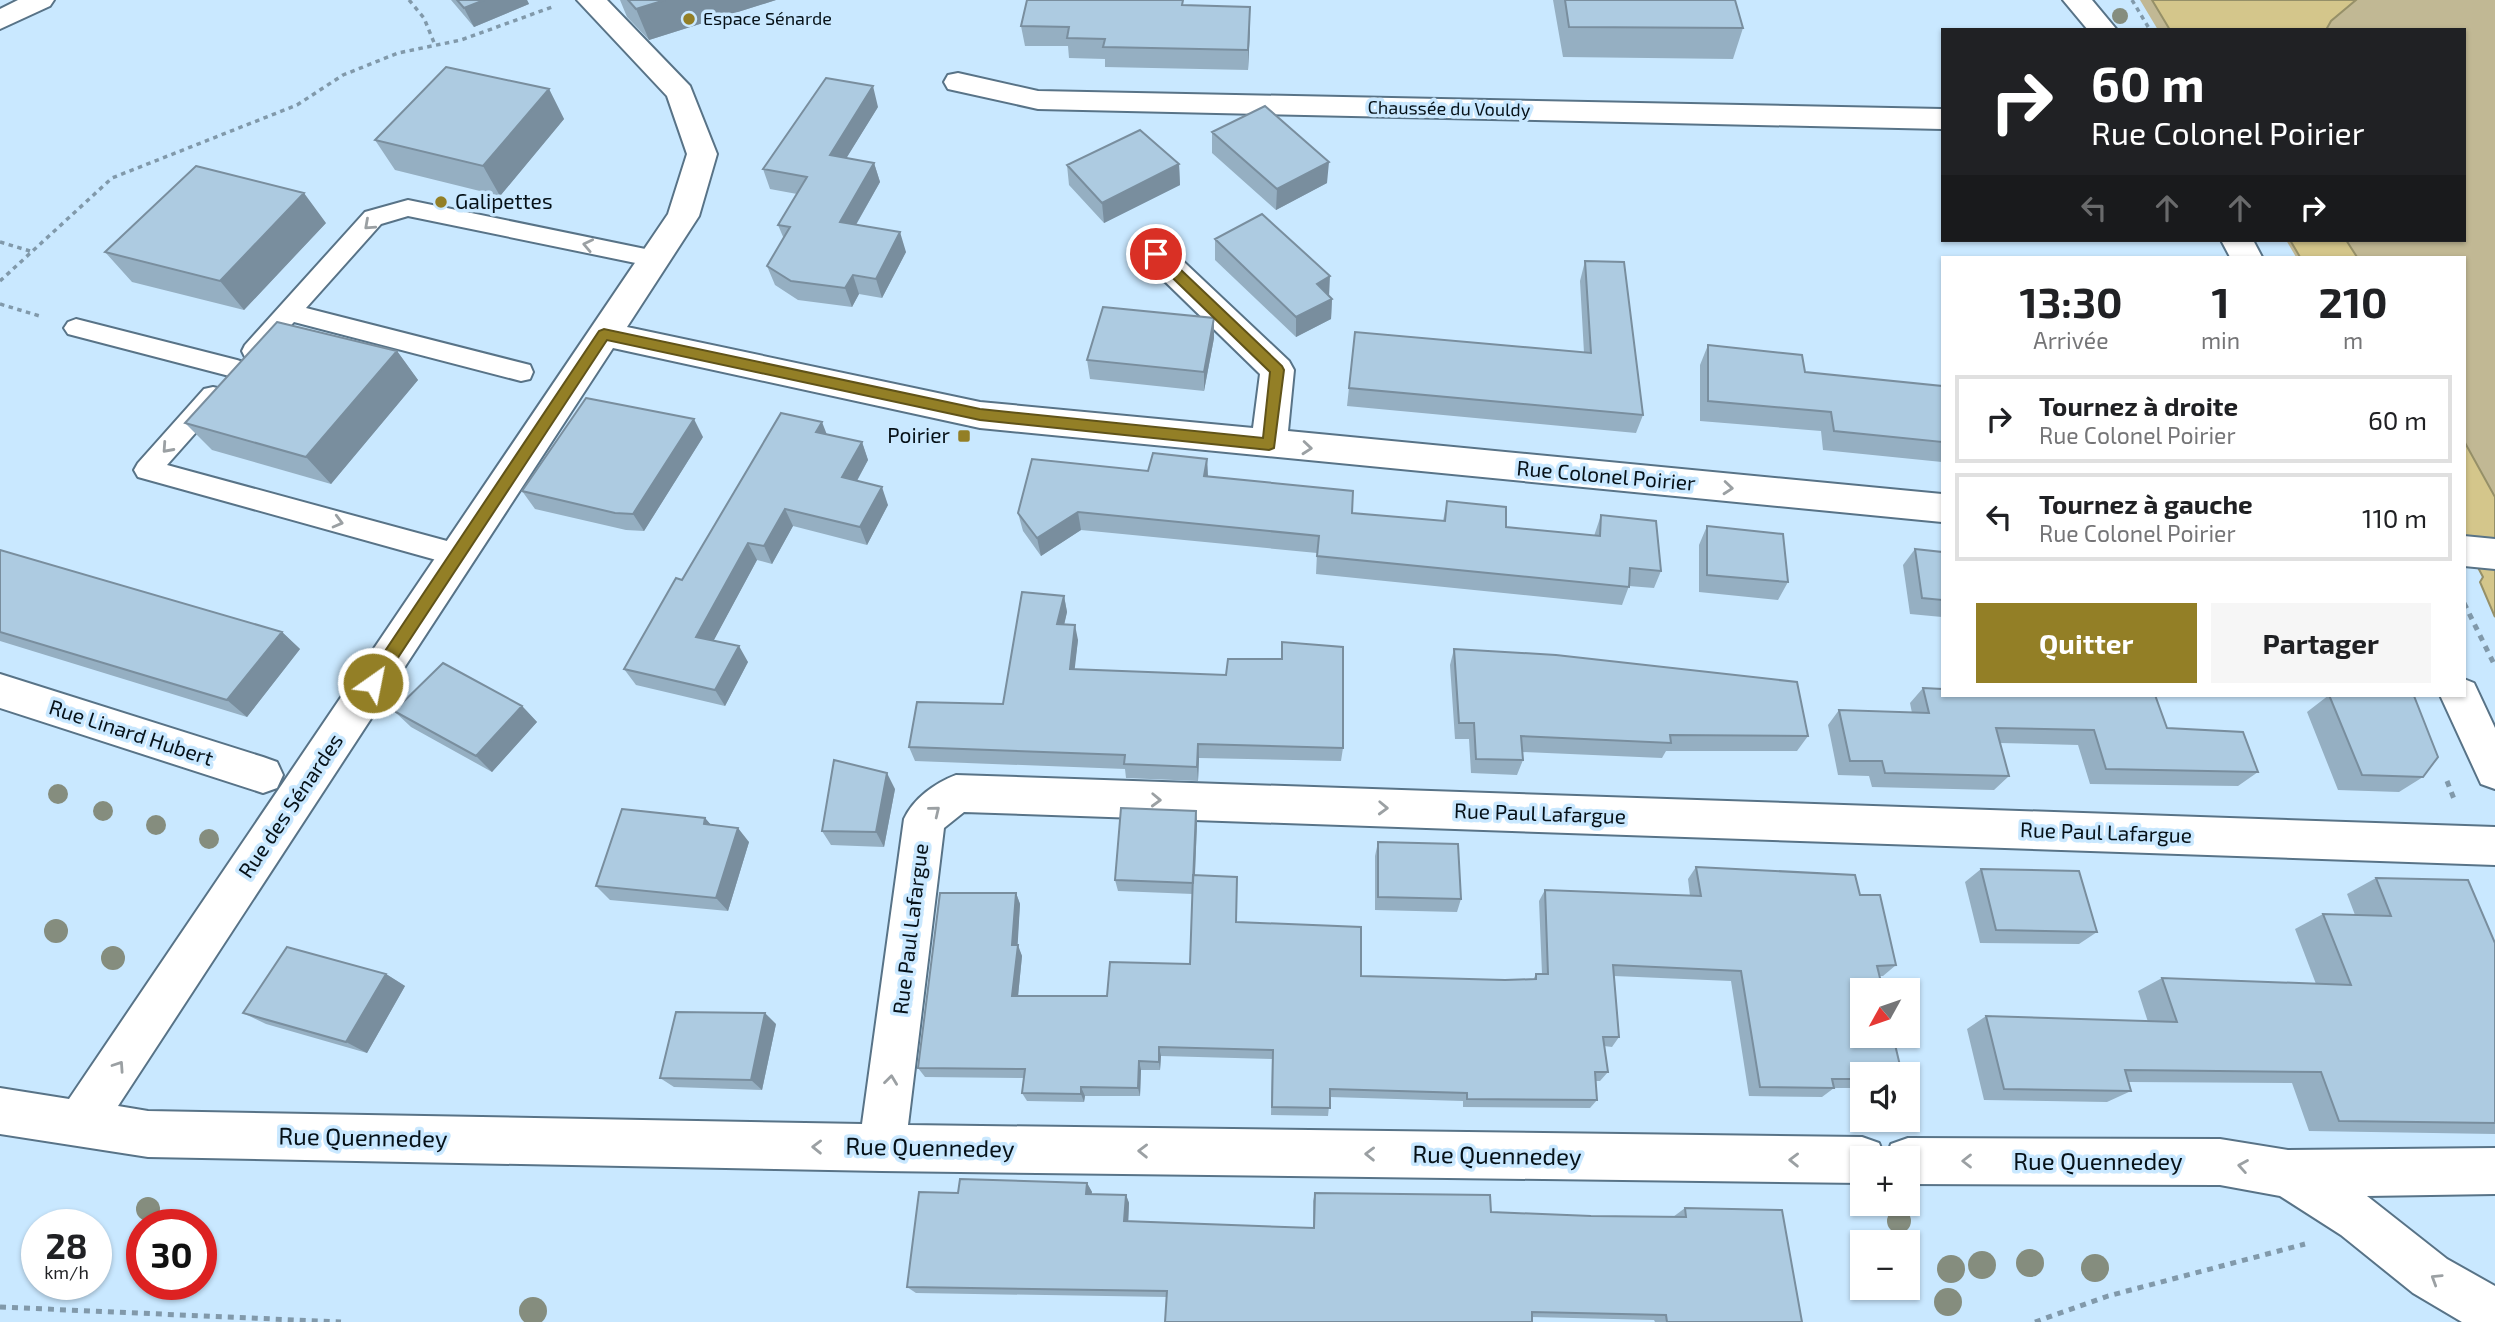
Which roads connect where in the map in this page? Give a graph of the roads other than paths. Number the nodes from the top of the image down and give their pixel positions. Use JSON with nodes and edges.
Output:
{"nodes":[{"id":1,"x":40,"y":0,"type":"edge"},
{"id":2,"x":591,"y":0,"type":"edge"},
{"id":3,"x":2077,"y":0,"type":"edge"},
{"id":4,"x":0,"y":20,"type":"edge"},
{"id":5,"x":2102,"y":28,"type":"edge"},
{"id":6,"x":958,"y":82,"type":"dead end"},
{"id":7,"x":1941,"y":119,"type":"edge"},
{"id":8,"x":1156,"y":254,"type":"dead end"},
{"id":9,"x":654,"y":258,"type":"junction"},
{"id":10,"x":289,"y":312,"type":"junction"},
{"id":11,"x":76,"y":328,"type":"road end"},
{"id":12,"x":604,"y":334,"type":"junction"},
{"id":13,"x":237,"y":369,"type":"junction"},
{"id":14,"x":521,"y":372,"type":"dead end"},
{"id":15,"x":1269,"y":444,"type":"junction"},
{"id":16,"x":1941,"y":508,"type":"edge"},
{"id":17,"x":458,"y":555,"type":"junction"},
{"id":18,"x":0,"y":691,"type":"edge"},
{"id":19,"x":2461,"y":697,"type":"edge"},
{"id":20,"x":2495,"y":771,"type":"edge"},
{"id":21,"x":263,"y":775,"type":"dead end"},
{"id":22,"x":2495,"y":846,"type":"edge"},
{"id":23,"x":0,"y":1111,"type":"edge"},
{"id":24,"x":81,"y":1122,"type":"junction"},
{"id":25,"x":882,"y":1148,"type":"junction"},
{"id":26,"x":1850,"y":1160,"type":"edge"},
{"id":27,"x":1920,"y":1161,"type":"edge"},
{"id":28,"x":2495,"y":1171,"type":"edge"},
{"id":29,"x":2288,"y":1174,"type":"junction"},
{"id":30,"x":2495,"y":1314,"type":"edge"}],
"edges":[{"from":1,"to":4,"type":"street"},
{"from":2,"to":9,"type":"street","name":"Rue des Sénardes"},
{"from":3,"to":5,"type":"street"},
{"from":6,"to":7,"type":"street","name":"Chaussée du Vouldy"},
{"from":8,"to":15,"type":"street"},
{"from":9,"to":10,"type":"lane","one_way":true},
{"from":9,"to":12,"type":"street","name":"Rue des Sénardes"},
{"from":10,"to":13,"type":"lane"},
{"from":10,"to":14,"type":"lane"},
{"from":11,"to":13,"type":"lane"},
{"from":12,"to":15,"type":"street","name":"Rue Colonel Poirier"},
{"from":12,"to":17,"type":"street","name":"Rue des Sénardes"},
{"from":13,"to":17,"type":"lane","one_way":true},
{"from":15,"to":16,"type":"street","name":"Rue Colonel Poirier","one_way":true},
{"from":24,"to":17,"type":"street","name":"Rue des Sénardes","one_way":true},
{"from":18,"to":21,"type":"street","name":"Rue Linard Hubert"},
{"from":19,"to":20,"type":"street"},
{"from":25,"to":22,"type":"street","name":"Rue Paul Lafargue","one_way":true},
{"from":23,"to":24,"type":"street","name":"Rue Quennedey"},
{"from":25,"to":24,"type":"street","name":"Rue Quennedey","one_way":true},
{"from":26,"to":25,"type":"street","name":"Rue Quennedey","one_way":true},
{"from":29,"to":27,"type":"street","name":"Rue Quennedey","one_way":true},
{"from":28,"to":29,"type":"street","name":"Rue Quennedey"},
{"from":30,"to":29,"type":"street","name":"Rue Quennedey","one_way":true}]}
